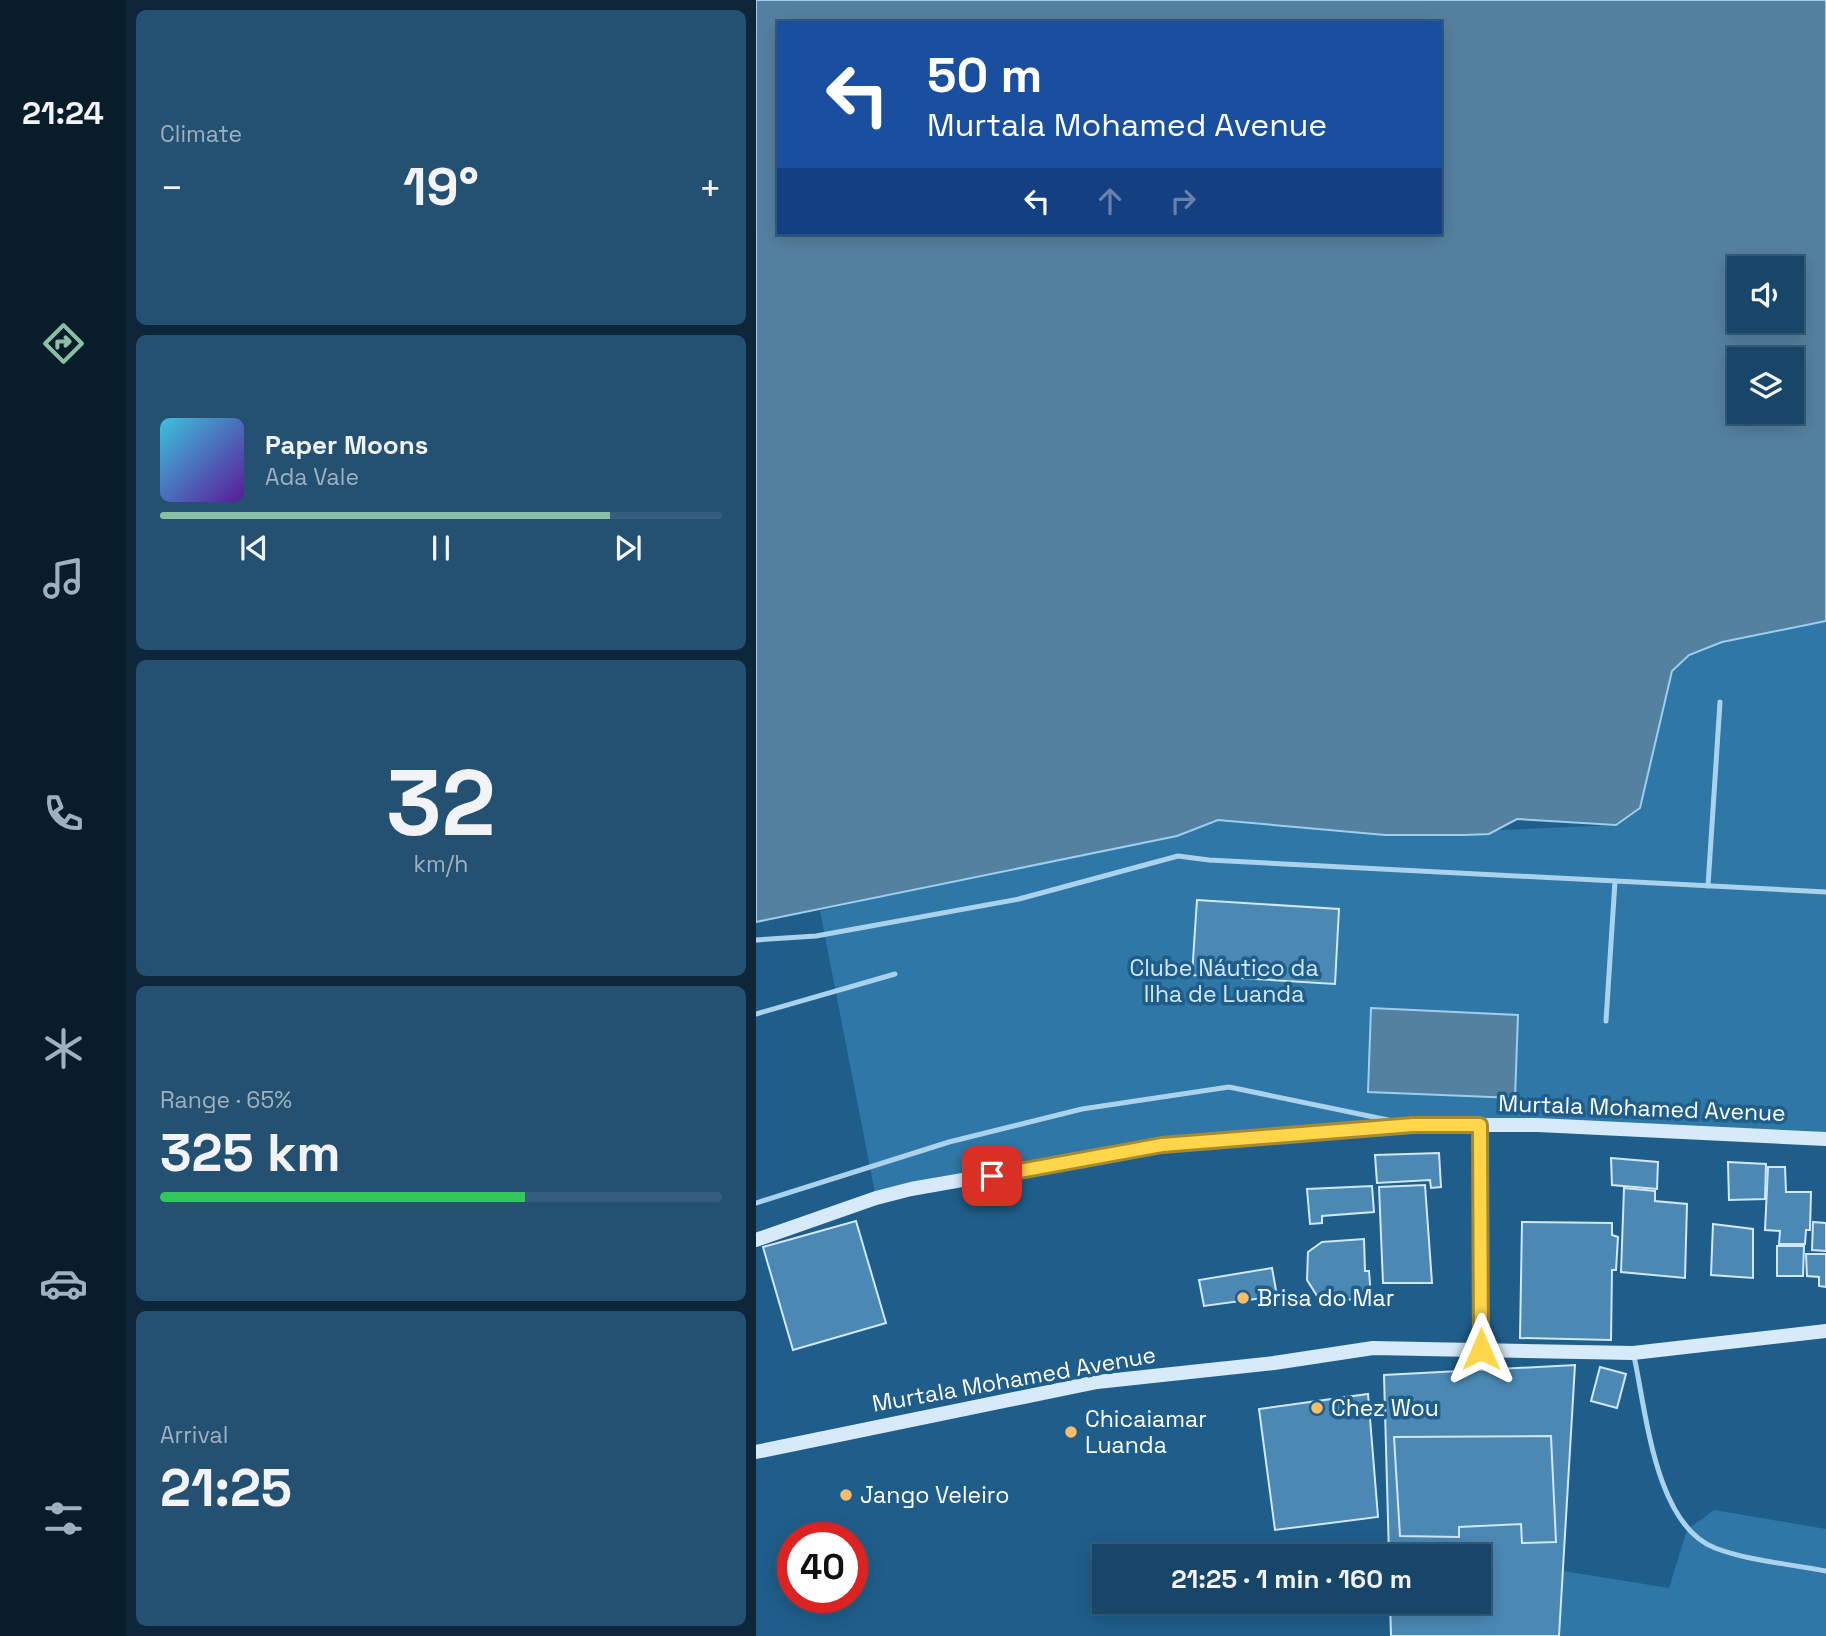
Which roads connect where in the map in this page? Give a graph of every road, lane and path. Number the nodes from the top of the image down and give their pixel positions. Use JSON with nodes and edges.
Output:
{"nodes":[{"id":1,"x":1720,"y":702,"type":"dead end"},
{"id":2,"x":1615,"y":881,"type":"junction"},
{"id":3,"x":1708,"y":886,"type":"junction"},
{"id":4,"x":1826,"y":892,"type":"edge"},
{"id":5,"x":756,"y":940,"type":"edge"},
{"id":6,"x":895,"y":974,"type":"dead end"},
{"id":7,"x":756,"y":1014,"type":"edge"},
{"id":8,"x":1606,"y":1021,"type":"dead end"},
{"id":9,"x":1413,"y":1125,"type":"junction"},
{"id":10,"x":1480,"y":1125,"type":"junction"},
{"id":11,"x":1826,"y":1139,"type":"edge"},
{"id":12,"x":756,"y":1203,"type":"edge"},
{"id":13,"x":756,"y":1240,"type":"edge"},
{"id":14,"x":1826,"y":1331,"type":"edge"},
{"id":15,"x":1481,"y":1349,"type":"junction"},
{"id":16,"x":1633,"y":1353,"type":"junction"},
{"id":17,"x":756,"y":1452,"type":"edge"},
{"id":18,"x":1826,"y":1571,"type":"edge"}],
"edges":[{"from":1,"to":3,"type":"lane"},
{"from":2,"to":3,"type":"lane"},
{"from":2,"to":5,"type":"lane"},
{"from":2,"to":8,"type":"lane"},
{"from":3,"to":4,"type":"lane"},
{"from":6,"to":7,"type":"lane"},
{"from":9,"to":10,"type":"street","name":"Murtala Mohamed Avenue"},
{"from":9,"to":12,"type":"lane"},
{"from":9,"to":13,"type":"street","name":"Murtala Mohamed Avenue"},
{"from":10,"to":11,"type":"street","name":"Murtala Mohamed Avenue"},
{"from":10,"to":15,"type":"street"},
{"from":14,"to":16,"type":"street","name":"Murtala Mohamed Avenue"},
{"from":15,"to":16,"type":"street","name":"Murtala Mohamed Avenue"},
{"from":15,"to":17,"type":"street","name":"Murtala Mohamed Avenue"},
{"from":16,"to":18,"type":"lane"}]}
